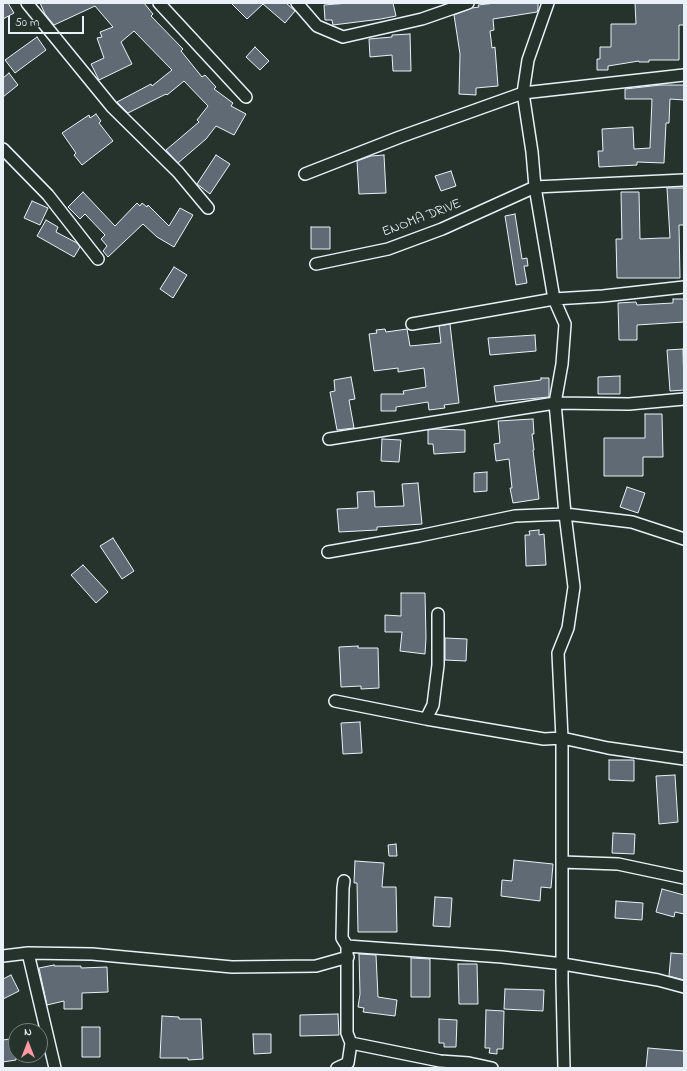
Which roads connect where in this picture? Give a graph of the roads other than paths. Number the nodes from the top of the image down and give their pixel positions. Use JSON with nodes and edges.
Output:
{"nodes":[{"id":1,"x":27,"y":3,"type":"edge"},
{"id":2,"x":159,"y":3,"type":"edge"},
{"id":3,"x":296,"y":3,"type":"edge"},
{"id":4,"x":468,"y":3,"type":"edge"},
{"id":5,"x":548,"y":3,"type":"edge"},
{"id":6,"x":453,"y":5,"type":"edge"},
{"id":7,"x":684,"y":75,"type":"edge"},
{"id":8,"x":523,"y":93,"type":"junction"},
{"id":9,"x":246,"y":97,"type":"dead end"},
{"id":10,"x":3,"y":149,"type":"edge"},
{"id":11,"x":305,"y":174,"type":"dead end"},
{"id":12,"x":684,"y":180,"type":"edge"},
{"id":13,"x":535,"y":187,"type":"junction"},
{"id":14,"x":208,"y":208,"type":"dead end"},
{"id":15,"x":98,"y":260,"type":"dead end"},
{"id":16,"x":316,"y":264,"type":"dead end"},
{"id":17,"x":684,"y":287,"type":"edge"},
{"id":18,"x":554,"y":300,"type":"junction"},
{"id":19,"x":412,"y":324,"type":"dead end"},
{"id":20,"x":684,"y":399,"type":"edge"},
{"id":21,"x":555,"y":403,"type":"junction"},
{"id":22,"x":329,"y":439,"type":"dead end"},
{"id":23,"x":565,"y":514,"type":"junction"},
{"id":24,"x":684,"y":539,"type":"edge"},
{"id":25,"x":328,"y":552,"type":"dead end"},
{"id":26,"x":438,"y":614,"type":"dead end"},
{"id":27,"x":335,"y":701,"type":"dead end"},
{"id":28,"x":426,"y":719,"type":"junction"},
{"id":29,"x":562,"y":738,"type":"junction"},
{"id":30,"x":684,"y":759,"type":"edge"},
{"id":31,"x":562,"y":862,"type":"junction"},
{"id":32,"x":684,"y":878,"type":"edge"},
{"id":33,"x":344,"y":881,"type":"dead end"},
{"id":34,"x":348,"y":951,"type":"junction"},
{"id":35,"x":28,"y":953,"type":"junction"},
{"id":36,"x":3,"y":956,"type":"edge"},
{"id":37,"x":563,"y":964,"type":"junction"},
{"id":38,"x":684,"y":986,"type":"edge"},
{"id":39,"x":352,"y":1043,"type":"junction"},
{"id":40,"x":55,"y":1068,"type":"edge"},
{"id":41,"x":337,"y":1068,"type":"edge"},
{"id":42,"x":492,"y":1068,"type":"edge"},
{"id":43,"x":564,"y":1068,"type":"edge"}],
"edges":[{"from":1,"to":14,"type":"street"},
{"from":2,"to":9,"type":"street"},
{"from":3,"to":6,"type":"street"},
{"from":4,"to":6,"type":"street"},
{"from":5,"to":8,"type":"street"},
{"from":7,"to":8,"type":"street"},
{"from":8,"to":11,"type":"street"},
{"from":8,"to":13,"type":"street"},
{"from":10,"to":15,"type":"street"},
{"from":12,"to":13,"type":"street"},
{"from":13,"to":16,"type":"street","name":"ENOMA DRIVE"},
{"from":13,"to":18,"type":"street"},
{"from":17,"to":18,"type":"street"},
{"from":18,"to":19,"type":"street"},
{"from":18,"to":21,"type":"street"},
{"from":20,"to":21,"type":"street"},
{"from":21,"to":22,"type":"street"},
{"from":21,"to":23,"type":"street"},
{"from":23,"to":24,"type":"street"},
{"from":23,"to":25,"type":"street"},
{"from":23,"to":29,"type":"street"},
{"from":26,"to":28,"type":"street"},
{"from":27,"to":28,"type":"street"},
{"from":28,"to":29,"type":"street"},
{"from":29,"to":30,"type":"street"},
{"from":29,"to":31,"type":"street"},
{"from":31,"to":32,"type":"street"},
{"from":31,"to":37,"type":"street"},
{"from":33,"to":34,"type":"street"},
{"from":34,"to":35,"type":"street"},
{"from":34,"to":37,"type":"street"},
{"from":34,"to":39,"type":"street"},
{"from":35,"to":36,"type":"street"},
{"from":35,"to":40,"type":"street"},
{"from":37,"to":38,"type":"street"},
{"from":37,"to":43,"type":"street"},
{"from":39,"to":41,"type":"street"},
{"from":39,"to":42,"type":"street"}]}
